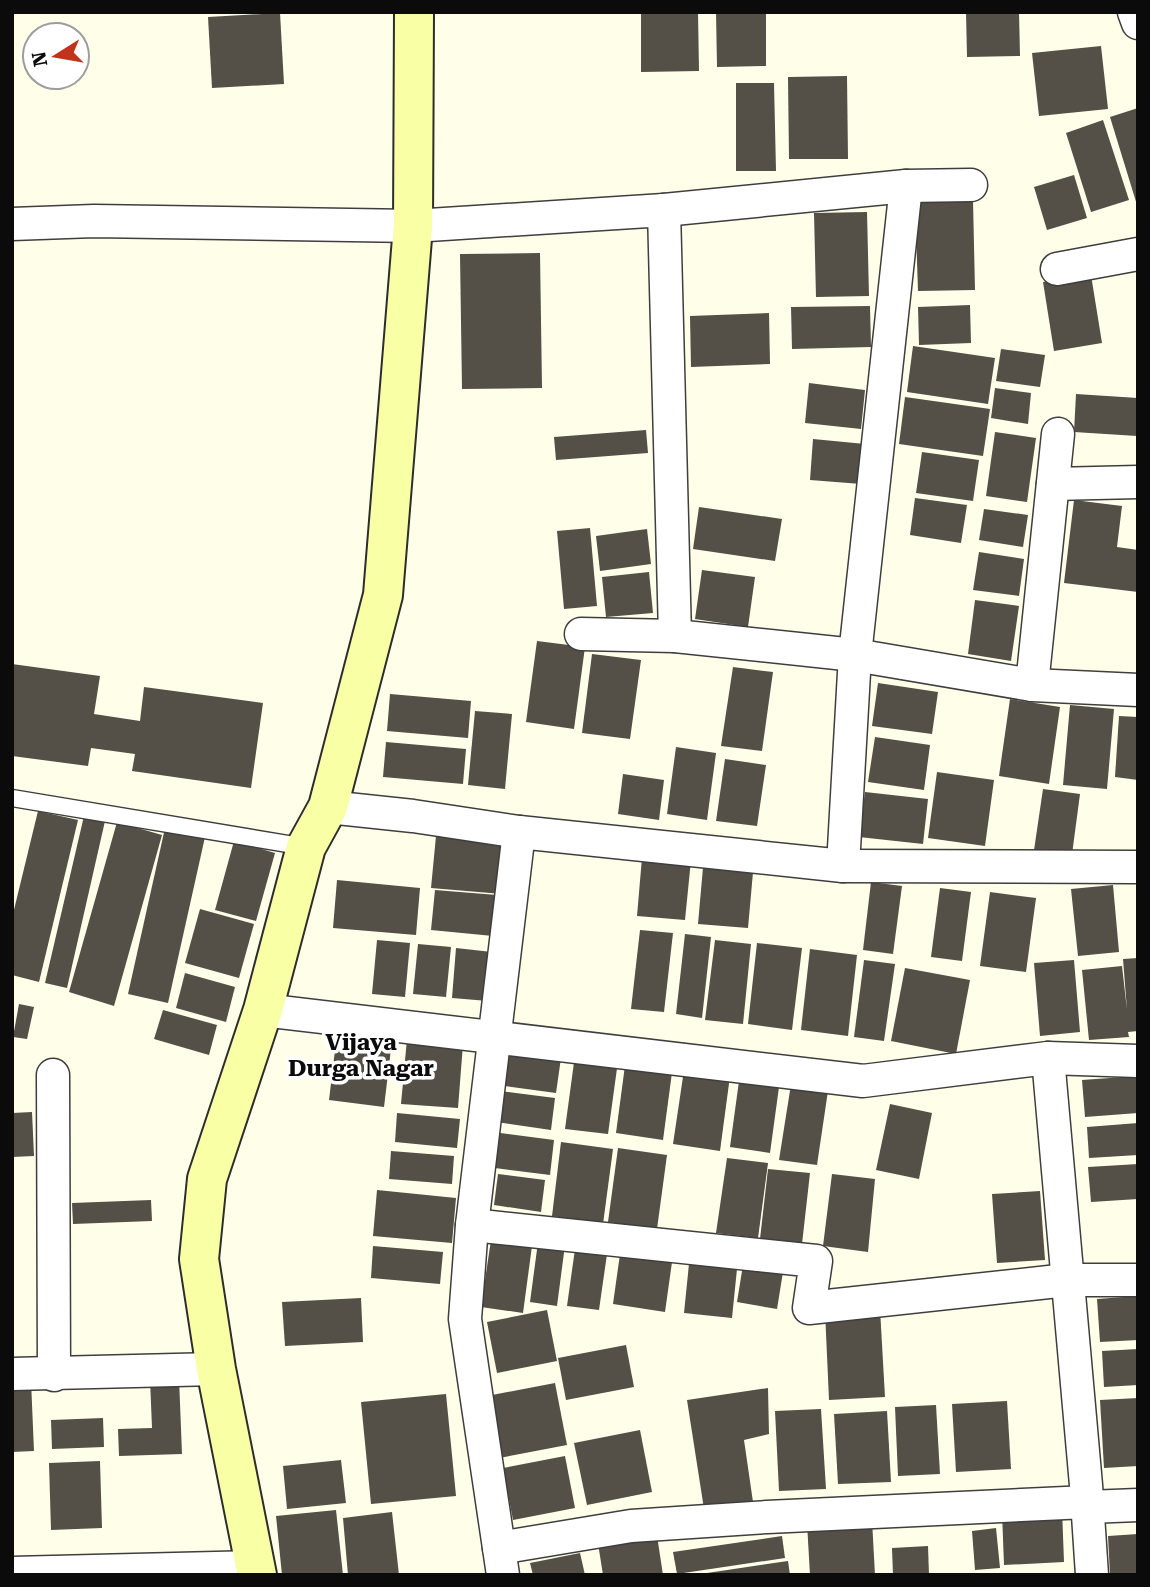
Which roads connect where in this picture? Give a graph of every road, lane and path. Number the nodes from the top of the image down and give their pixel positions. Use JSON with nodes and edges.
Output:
{"nodes":[{"id":1,"x":414,"y":12,"type":"edge"},
{"id":2,"x":1134,"y":12,"type":"edge"},
{"id":3,"x":1138,"y":23,"type":"edge"},
{"id":4,"x":971,"y":186,"type":"dead end"},
{"id":5,"x":906,"y":187,"type":"junction"},
{"id":6,"x":664,"y":210,"type":"junction"},
{"id":7,"x":12,"y":224,"type":"edge"},
{"id":8,"x":413,"y":226,"type":"junction"},
{"id":9,"x":1138,"y":254,"type":"edge"},
{"id":10,"x":1057,"y":269,"type":"dead end"},
{"id":11,"x":1058,"y":434,"type":"dead end"},
{"id":12,"x":1138,"y":482,"type":"edge"},
{"id":13,"x":1053,"y":484,"type":"junction"},
{"id":14,"x":581,"y":634,"type":"dead end"},
{"id":15,"x":675,"y":636,"type":"junction"},
{"id":16,"x":855,"y":655,"type":"junction"},
{"id":17,"x":1032,"y":685,"type":"junction"},
{"id":18,"x":1138,"y":690,"type":"edge"},
{"id":19,"x":12,"y":798,"type":"edge"},
{"id":20,"x":328,"y":807,"type":"junction"},
{"id":21,"x":519,"y":832,"type":"junction"},
{"id":22,"x":306,"y":847,"type":"junction"},
{"id":23,"x":843,"y":866,"type":"junction"},
{"id":24,"x":1138,"y":867,"type":"edge"},
{"id":25,"x":263,"y":1010,"type":"junction"},
{"id":26,"x":494,"y":1036,"type":"junction"},
{"id":27,"x":1048,"y":1058,"type":"junction"},
{"id":28,"x":1138,"y":1061,"type":"edge"},
{"id":29,"x":53,"y":1075,"type":"dead end"},
{"id":30,"x":471,"y":1225,"type":"junction"},
{"id":31,"x":1067,"y":1280,"type":"junction"},
{"id":32,"x":1138,"y":1280,"type":"edge"},
{"id":33,"x":216,"y":1369,"type":"junction"},
{"id":34,"x":12,"y":1374,"type":"edge"},
{"id":35,"x":54,"y":1375,"type":"junction"},
{"id":36,"x":1087,"y":1504,"type":"junction"},
{"id":37,"x":1138,"y":1505,"type":"edge"},
{"id":38,"x":501,"y":1562,"type":"edge"},
{"id":39,"x":256,"y":1571,"type":"edge"},
{"id":40,"x":12,"y":1573,"type":"edge"},
{"id":41,"x":1092,"y":1575,"type":"edge"}],
"edges":[{"from":1,"to":8,"type":"street"},
{"from":2,"to":3,"type":"street"},
{"from":4,"to":5,"type":"street"},
{"from":5,"to":6,"type":"street"},
{"from":5,"to":16,"type":"street"},
{"from":6,"to":8,"type":"street"},
{"from":6,"to":15,"type":"street"},
{"from":7,"to":8,"type":"street"},
{"from":8,"to":20,"type":"street"},
{"from":9,"to":10,"type":"street"},
{"from":11,"to":13,"type":"street"},
{"from":12,"to":13,"type":"street"},
{"from":13,"to":17,"type":"street"},
{"from":14,"to":15,"type":"street"},
{"from":15,"to":16,"type":"street"},
{"from":16,"to":17,"type":"street"},
{"from":16,"to":23,"type":"street"},
{"from":17,"to":18,"type":"street"},
{"from":19,"to":22,"type":"lane"},
{"from":20,"to":21,"type":"street"},
{"from":20,"to":22,"type":"street"},
{"from":21,"to":23,"type":"street"},
{"from":21,"to":26,"type":"street"},
{"from":22,"to":25,"type":"street"},
{"from":23,"to":24,"type":"street"},
{"from":25,"to":26,"type":"street"},
{"from":25,"to":33,"type":"street"},
{"from":26,"to":27,"type":"street"},
{"from":26,"to":30,"type":"street"},
{"from":27,"to":28,"type":"street"},
{"from":27,"to":31,"type":"street"},
{"from":29,"to":35,"type":"street"},
{"from":30,"to":31,"type":"street"},
{"from":30,"to":38,"type":"street"},
{"from":31,"to":32,"type":"street"},
{"from":31,"to":36,"type":"street"},
{"from":33,"to":35,"type":"street"},
{"from":33,"to":39,"type":"street"},
{"from":34,"to":35,"type":"street"},
{"from":36,"to":37,"type":"street"},
{"from":36,"to":38,"type":"street"},
{"from":36,"to":41,"type":"street"},
{"from":39,"to":40,"type":"street"}]}
